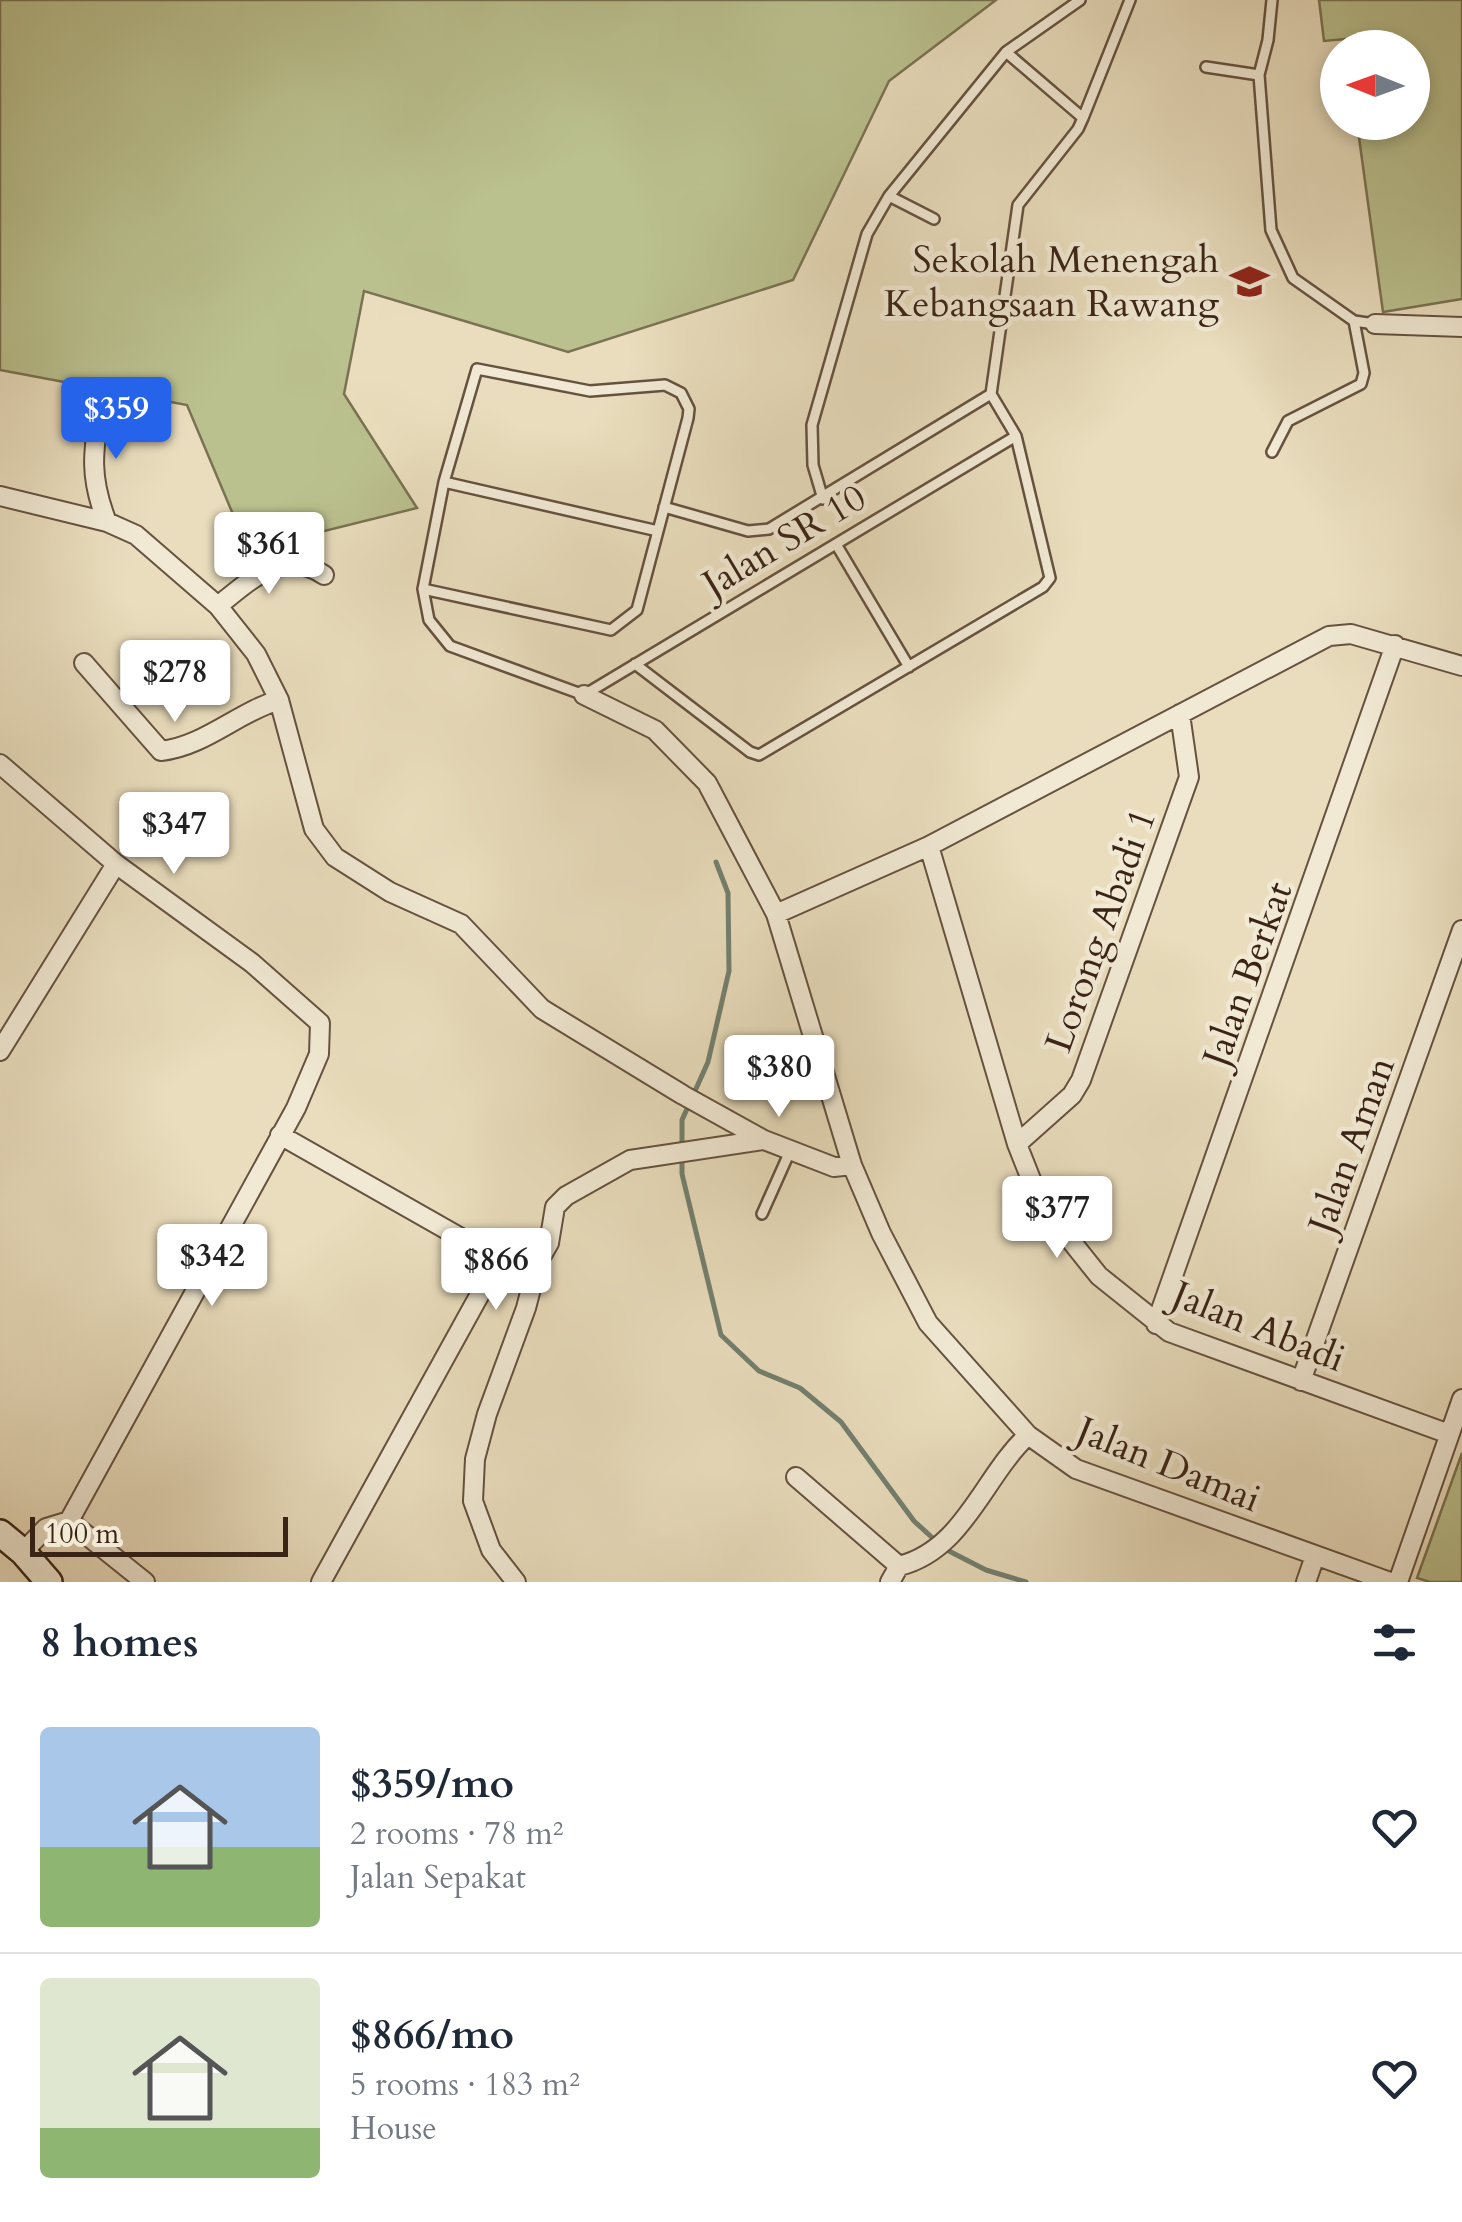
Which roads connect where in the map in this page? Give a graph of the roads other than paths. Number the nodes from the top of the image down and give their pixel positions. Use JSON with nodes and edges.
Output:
{"nodes":[{"id":1,"x":1080,"y":0,"type":"edge"},
{"id":2,"x":1130,"y":0,"type":"edge"},
{"id":3,"x":1272,"y":0,"type":"edge"},
{"id":4,"x":1006,"y":52,"type":"junction"},
{"id":5,"x":1206,"y":67,"type":"dead end"},
{"id":6,"x":1259,"y":75,"type":"junction"},
{"id":7,"x":1083,"y":118,"type":"junction"},
{"id":8,"x":889,"y":196,"type":"junction"},
{"id":9,"x":934,"y":219,"type":"dead end"},
{"id":10,"x":1354,"y":321,"type":"junction"},
{"id":11,"x":1375,"y":324,"type":"joint"},
{"id":12,"x":1462,"y":327,"type":"edge"},
{"id":13,"x":991,"y":394,"type":"junction"},
{"id":14,"x":100,"y":406,"type":"dead end"},
{"id":15,"x":1016,"y":436,"type":"junction"},
{"id":16,"x":1272,"y":452,"type":"dead end"},
{"id":17,"x":444,"y":482,"type":"junction"},
{"id":18,"x":0,"y":496,"type":"edge"},
{"id":19,"x":823,"y":498,"type":"junction"},
{"id":20,"x":664,"y":507,"type":"junction"},
{"id":21,"x":108,"y":522,"type":"junction"},
{"id":22,"x":658,"y":531,"type":"junction"},
{"id":23,"x":836,"y":544,"type":"junction"},
{"id":24,"x":324,"y":575,"type":"dead end"},
{"id":25,"x":423,"y":589,"type":"junction"},
{"id":26,"x":218,"y":606,"type":"junction"},
{"id":27,"x":1395,"y":645,"type":"junction"},
{"id":28,"x":84,"y":663,"type":"dead end"},
{"id":29,"x":635,"y":664,"type":"junction"},
{"id":30,"x":1462,"y":666,"type":"edge"},
{"id":31,"x":909,"y":667,"type":"junction"},
{"id":32,"x":584,"y":695,"type":"junction"},
{"id":33,"x":280,"y":700,"type":"junction"},
{"id":34,"x":1180,"y":714,"type":"junction"},
{"id":35,"x":0,"y":764,"type":"edge"},
{"id":36,"x":930,"y":846,"type":"junction"},
{"id":37,"x":116,"y":864,"type":"junction"},
{"id":38,"x":776,"y":914,"type":"junction"},
{"id":39,"x":1462,"y":930,"type":"edge"},
{"id":40,"x":0,"y":1051,"type":"edge"},
{"id":41,"x":280,"y":1135,"type":"junction"},
{"id":42,"x":764,"y":1140,"type":"junction"},
{"id":43,"x":1017,"y":1144,"type":"junction"},
{"id":44,"x":791,"y":1149,"type":"junction"},
{"id":45,"x":852,"y":1165,"type":"junction"},
{"id":46,"x":762,"y":1214,"type":"dead end"},
{"id":47,"x":1156,"y":1324,"type":"junction"},
{"id":48,"x":1301,"y":1381,"type":"junction"},
{"id":49,"x":1462,"y":1399,"type":"edge"},
{"id":50,"x":1449,"y":1434,"type":"junction"},
{"id":51,"x":1028,"y":1435,"type":"junction"},
{"id":52,"x":796,"y":1478,"type":"dead end"},
{"id":53,"x":69,"y":1521,"type":"junction"},
{"id":54,"x":0,"y":1533,"type":"edge"},
{"id":55,"x":23,"y":1552,"type":"junction"},
{"id":56,"x":1315,"y":1556,"type":"junction"},
{"id":57,"x":894,"y":1574,"type":"edge"},
{"id":58,"x":49,"y":1582,"type":"edge"},
{"id":59,"x":146,"y":1582,"type":"edge"},
{"id":60,"x":321,"y":1582,"type":"edge"},
{"id":61,"x":516,"y":1582,"type":"edge"},
{"id":62,"x":1306,"y":1582,"type":"edge"},
{"id":63,"x":1394,"y":1582,"type":"edge"}],
"edges":[{"from":1,"to":4,"type":"lane"},
{"from":2,"to":7,"type":"lane"},
{"from":3,"to":6,"type":"lane"},
{"from":4,"to":7,"type":"lane"},
{"from":4,"to":8,"type":"lane"},
{"from":5,"to":6,"type":"lane"},
{"from":6,"to":10,"type":"lane"},
{"from":7,"to":13,"type":"lane"},
{"from":8,"to":9,"type":"lane"},
{"from":8,"to":19,"type":"lane"},
{"from":10,"to":11,"type":"lane"},
{"from":10,"to":16,"type":"lane"},
{"from":11,"to":12,"type":"street"},
{"from":13,"to":15,"type":"lane"},
{"from":13,"to":19,"type":"lane"},
{"from":14,"to":21,"type":"street"},
{"from":15,"to":23,"type":"lane","name":"Jalan SR 10"},
{"from":15,"to":31,"type":"lane"},
{"from":17,"to":20,"type":"lane"},
{"from":17,"to":22,"type":"lane"},
{"from":17,"to":25,"type":"lane"},
{"from":18,"to":21,"type":"street"},
{"from":19,"to":20,"type":"lane"},
{"from":20,"to":22,"type":"lane"},
{"from":21,"to":26,"type":"street"},
{"from":22,"to":25,"type":"lane"},
{"from":23,"to":29,"type":"lane","name":"Jalan SR 10"},
{"from":23,"to":31,"type":"lane"},
{"from":24,"to":26,"type":"street"},
{"from":25,"to":32,"type":"lane"},
{"from":26,"to":33,"type":"street"},
{"from":27,"to":30,"type":"street"},
{"from":27,"to":34,"type":"street"},
{"from":27,"to":47,"type":"street","name":"Jalan Berkat"},
{"from":28,"to":33,"type":"street"},
{"from":29,"to":31,"type":"lane"},
{"from":29,"to":32,"type":"lane","name":"Jalan SR 10"},
{"from":32,"to":38,"type":"street","name":"Jalan Damai"},
{"from":33,"to":42,"type":"street"},
{"from":34,"to":36,"type":"street"},
{"from":34,"to":43,"type":"street","name":"Lorong Abadi 1"},
{"from":35,"to":37,"type":"street"},
{"from":36,"to":38,"type":"street"},
{"from":36,"to":43,"type":"street","name":"Jalan Abadi"},
{"from":37,"to":40,"type":"street"},
{"from":37,"to":41,"type":"street"},
{"from":38,"to":45,"type":"street","name":"Jalan Damai"},
{"from":39,"to":48,"type":"street","name":"Jalan Aman"},
{"from":41,"to":53,"type":"street"},
{"from":41,"to":60,"type":"street"},
{"from":42,"to":44,"type":"street"},
{"from":42,"to":61,"type":"street"},
{"from":43,"to":47,"type":"street","name":"Jalan Abadi"},
{"from":44,"to":45,"type":"street"},
{"from":44,"to":46,"type":"lane"},
{"from":45,"to":51,"type":"street","name":"Jalan Damai"},
{"from":47,"to":48,"type":"street","name":"Jalan Abadi"},
{"from":48,"to":50,"type":"street","name":"Jalan Abadi"},
{"from":49,"to":50,"type":"street"},
{"from":50,"to":63,"type":"street"},
{"from":51,"to":56,"type":"street","name":"Jalan Damai"},
{"from":51,"to":57,"type":"street"},
{"from":52,"to":57,"type":"street"},
{"from":53,"to":55,"type":"street"},
{"from":53,"to":59,"type":"street"},
{"from":54,"to":55,"type":"street"},
{"from":55,"to":58,"type":"street"},
{"from":56,"to":62,"type":"street"},
{"from":56,"to":63,"type":"street","name":"Jalan Damai"}]}
